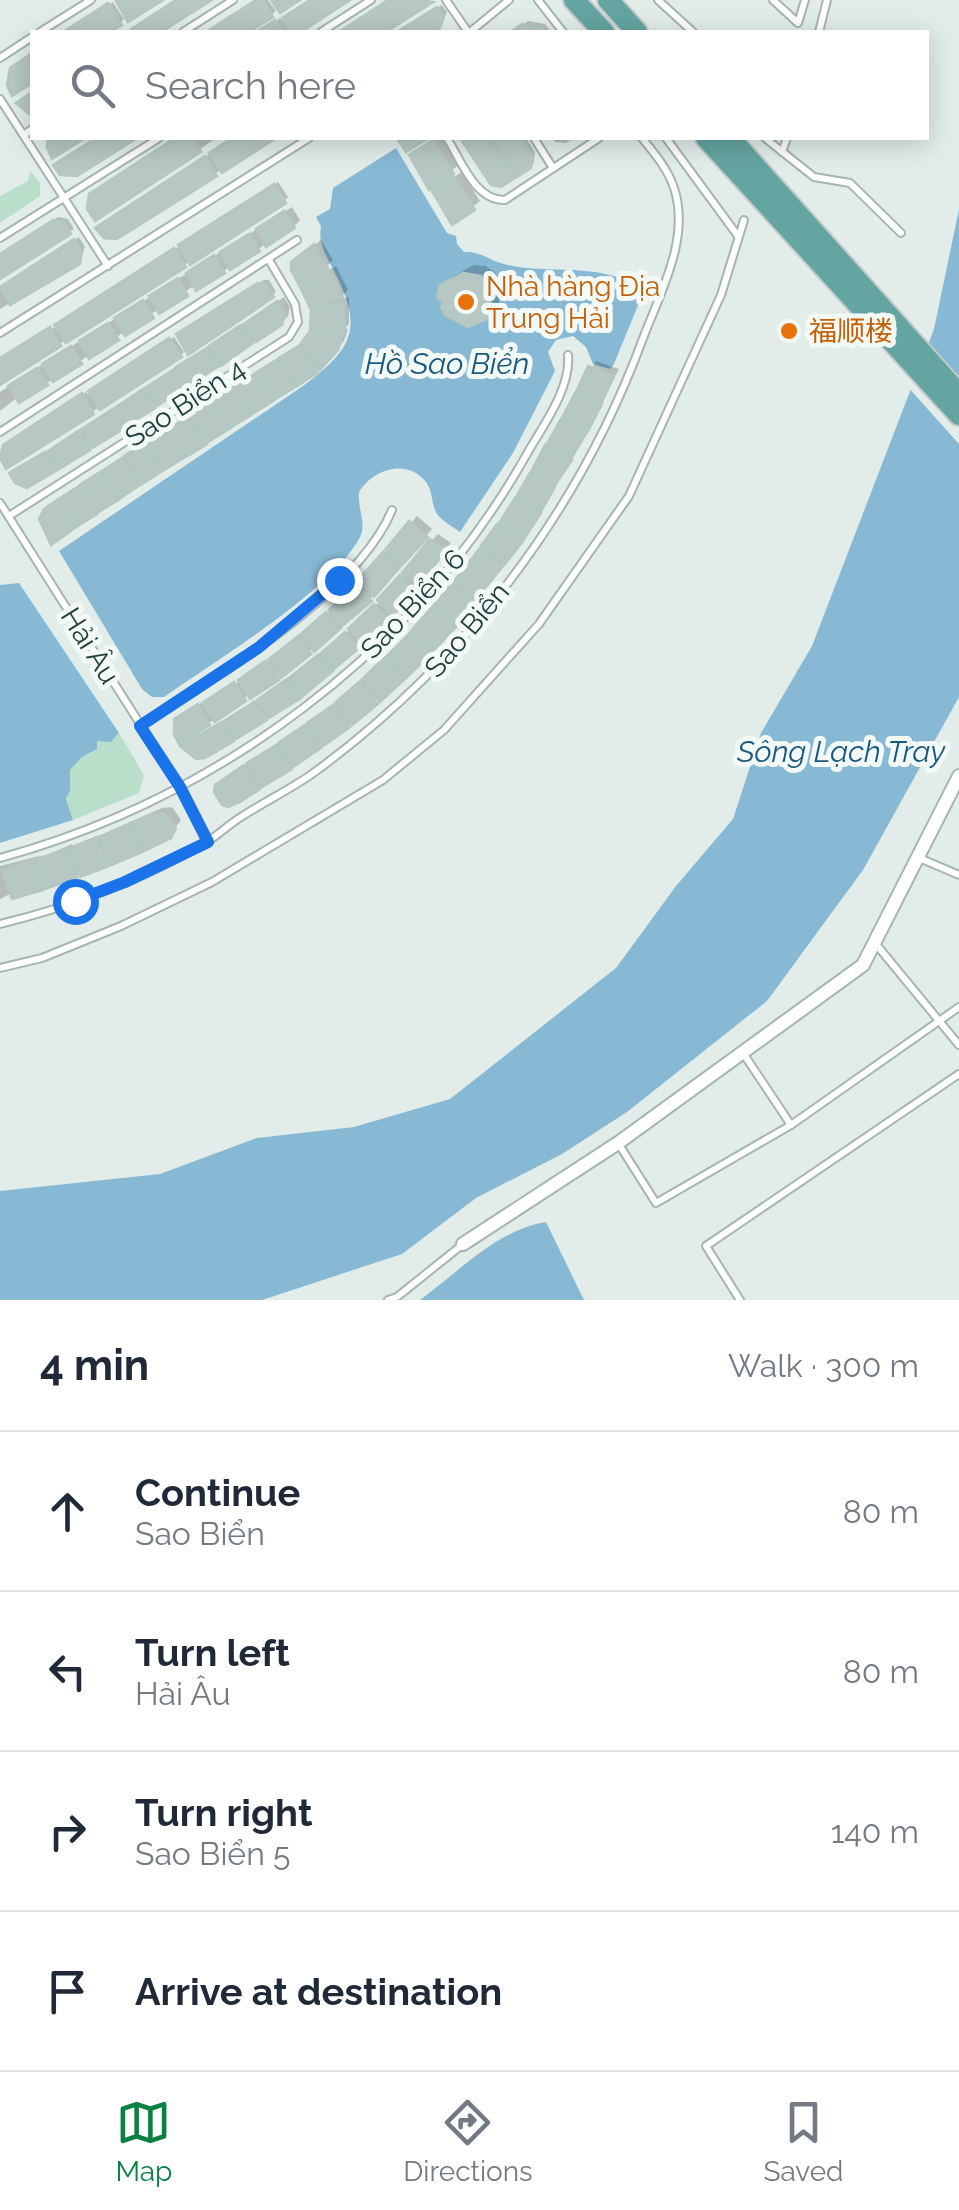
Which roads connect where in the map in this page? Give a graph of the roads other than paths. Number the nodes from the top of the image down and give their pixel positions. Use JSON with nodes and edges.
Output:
{"nodes":[{"id":1,"x":91,"y":0,"type":"edge"},
{"id":2,"x":233,"y":0,"type":"edge"},
{"id":3,"x":371,"y":0,"type":"edge"},
{"id":4,"x":446,"y":0,"type":"edge"},
{"id":5,"x":509,"y":0,"type":"edge"},
{"id":6,"x":538,"y":0,"type":"edge"},
{"id":7,"x":574,"y":0,"type":"edge"},
{"id":8,"x":608,"y":0,"type":"edge"},
{"id":9,"x":658,"y":0,"type":"edge"},
{"id":10,"x":773,"y":0,"type":"edge"},
{"id":11,"x":804,"y":0,"type":"edge"},
{"id":12,"x":827,"y":0,"type":"edge"},
{"id":13,"x":798,"y":23,"type":"junction"},
{"id":14,"x":43,"y":30,"type":"edge"},
{"id":15,"x":186,"y":30,"type":"edge"},
{"id":16,"x":323,"y":30,"type":"edge"},
{"id":17,"x":468,"y":30,"type":"edge"},
{"id":18,"x":472,"y":30,"type":"edge"},
{"id":19,"x":560,"y":30,"type":"edge"},
{"id":20,"x":602,"y":30,"type":"edge"},
{"id":21,"x":635,"y":30,"type":"edge"},
{"id":22,"x":691,"y":30,"type":"edge"},
{"id":23,"x":796,"y":30,"type":"edge"},
{"id":24,"x":820,"y":30,"type":"edge"},
{"id":25,"x":30,"y":38,"type":"edge"},
{"id":26,"x":0,"y":58,"type":"edge"},
{"id":27,"x":0,"y":98,"type":"edge"},
{"id":28,"x":30,"y":130,"type":"edge"},
{"id":29,"x":24,"y":135,"type":"junction"},
{"id":30,"x":156,"y":140,"type":"edge"},
{"id":31,"x":306,"y":140,"type":"edge"},
{"id":32,"x":447,"y":140,"type":"edge"},
{"id":33,"x":535,"y":140,"type":"edge"},
{"id":34,"x":597,"y":140,"type":"edge"},
{"id":35,"x":643,"y":140,"type":"edge"},
{"id":36,"x":667,"y":140,"type":"edge"},
{"id":37,"x":708,"y":140,"type":"edge"},
{"id":38,"x":732,"y":140,"type":"edge"},
{"id":39,"x":767,"y":140,"type":"edge"},
{"id":40,"x":786,"y":140,"type":"edge"},
{"id":41,"x":782,"y":152,"type":"junction"},
{"id":42,"x":552,"y":168,"type":"junction"},
{"id":43,"x":64,"y":199,"type":"junction"},
{"id":44,"x":744,"y":220,"type":"dead end"},
{"id":45,"x":901,"y":233,"type":"dead end"},
{"id":46,"x":738,"y":237,"type":"junction"},
{"id":47,"x":0,"y":238,"type":"edge"},
{"id":48,"x":297,"y":240,"type":"dead end"},
{"id":49,"x":269,"y":260,"type":"junction"},
{"id":50,"x":108,"y":266,"type":"junction"},
{"id":51,"x":0,"y":333,"type":"edge"},
{"id":52,"x":568,"y":355,"type":"dead end"},
{"id":53,"x":959,"y":394,"type":"edge"},
{"id":54,"x":959,"y":415,"type":"edge"},
{"id":55,"x":0,"y":432,"type":"edge"},
{"id":56,"x":0,"y":502,"type":"edge"},
{"id":57,"x":392,"y":510,"type":"dead end"},
{"id":58,"x":9,"y":516,"type":"junction"},
{"id":59,"x":140,"y":726,"type":"junction"},
{"id":60,"x":959,"y":776,"type":"edge"},
{"id":61,"x":180,"y":787,"type":"junction"},
{"id":62,"x":208,"y":842,"type":"junction"},
{"id":63,"x":916,"y":856,"type":"junction"},
{"id":64,"x":0,"y":858,"type":"edge"},
{"id":65,"x":959,"y":876,"type":"edge"},
{"id":66,"x":0,"y":924,"type":"edge"},
{"id":67,"x":874,"y":942,"type":"junction"},
{"id":68,"x":0,"y":968,"type":"edge"},
{"id":69,"x":959,"y":1007,"type":"edge"},
{"id":70,"x":940,"y":1022,"type":"junction"},
{"id":71,"x":959,"y":1045,"type":"edge"},
{"id":72,"x":742,"y":1052,"type":"junction"},
{"id":73,"x":959,"y":1074,"type":"edge"},
{"id":74,"x":791,"y":1126,"type":"junction"},
{"id":75,"x":618,"y":1143,"type":"junction"},
{"id":76,"x":462,"y":1244,"type":"joint"},
{"id":77,"x":388,"y":1300,"type":"edge"},
{"id":78,"x":740,"y":1300,"type":"edge"}],
"edges":[{"from":1,"to":14,"type":"lane"},
{"from":2,"to":15,"type":"lane"},
{"from":3,"to":16,"type":"lane"},
{"from":4,"to":17,"type":"lane"},
{"from":5,"to":18,"type":"lane"},
{"from":6,"to":19,"type":"lane"},
{"from":7,"to":20,"type":"main road"},
{"from":8,"to":21,"type":"main road"},
{"from":9,"to":22,"type":"lane"},
{"from":10,"to":13,"type":"lane"},
{"from":11,"to":13,"type":"lane"},
{"from":12,"to":24,"type":"lane"},
{"from":13,"to":23,"type":"lane"},
{"from":25,"to":26,"type":"lane"},
{"from":27,"to":29,"type":"lane"},
{"from":28,"to":29,"type":"lane"},
{"from":29,"to":43,"type":"lane"},
{"from":30,"to":43,"type":"lane"},
{"from":31,"to":50,"type":"lane"},
{"from":32,"to":42,"type":"lane"},
{"from":33,"to":42,"type":"lane"},
{"from":34,"to":42,"type":"lane"},
{"from":35,"to":62,"type":"lane","name":"Sao Biển"},
{"from":36,"to":46,"type":"lane"},
{"from":37,"to":54,"type":"main road"},
{"from":38,"to":53,"type":"main road"},
{"from":39,"to":41,"type":"lane"},
{"from":40,"to":41,"type":"lane"},
{"from":41,"to":45,"type":"lane"},
{"from":43,"to":47,"type":"lane"},
{"from":43,"to":50,"type":"lane"},
{"from":44,"to":46,"type":"lane"},
{"from":46,"to":68,"type":"lane"},
{"from":48,"to":49,"type":"lane"},
{"from":49,"to":55,"type":"lane"},
{"from":49,"to":58,"type":"lane","name":"Sao Biển 4"},
{"from":50,"to":51,"type":"lane"},
{"from":52,"to":61,"type":"lane","name":"Sao Biển 6"},
{"from":56,"to":58,"type":"lane","name":"Hải Âu"},
{"from":57,"to":59,"type":"lane"},
{"from":58,"to":59,"type":"lane","name":"Hải Âu"},
{"from":59,"to":61,"type":"lane","name":"Hải Âu"},
{"from":60,"to":63,"type":"street"},
{"from":61,"to":62,"type":"lane","name":"Hải Âu"},
{"from":61,"to":64,"type":"lane","name":"Sao Biển 6"},
{"from":62,"to":66,"type":"lane","name":"Sao Biển"},
{"from":63,"to":65,"type":"lane"},
{"from":63,"to":67,"type":"street"},
{"from":67,"to":70,"type":"lane"},
{"from":67,"to":72,"type":"street"},
{"from":69,"to":70,"type":"lane"},
{"from":70,"to":71,"type":"lane"},
{"from":70,"to":74,"type":"lane"},
{"from":72,"to":74,"type":"lane"},
{"from":72,"to":75,"type":"street"},
{"from":73,"to":78,"type":"lane"},
{"from":74,"to":75,"type":"lane"},
{"from":75,"to":76,"type":"street"},
{"from":76,"to":77,"type":"lane"}]}
